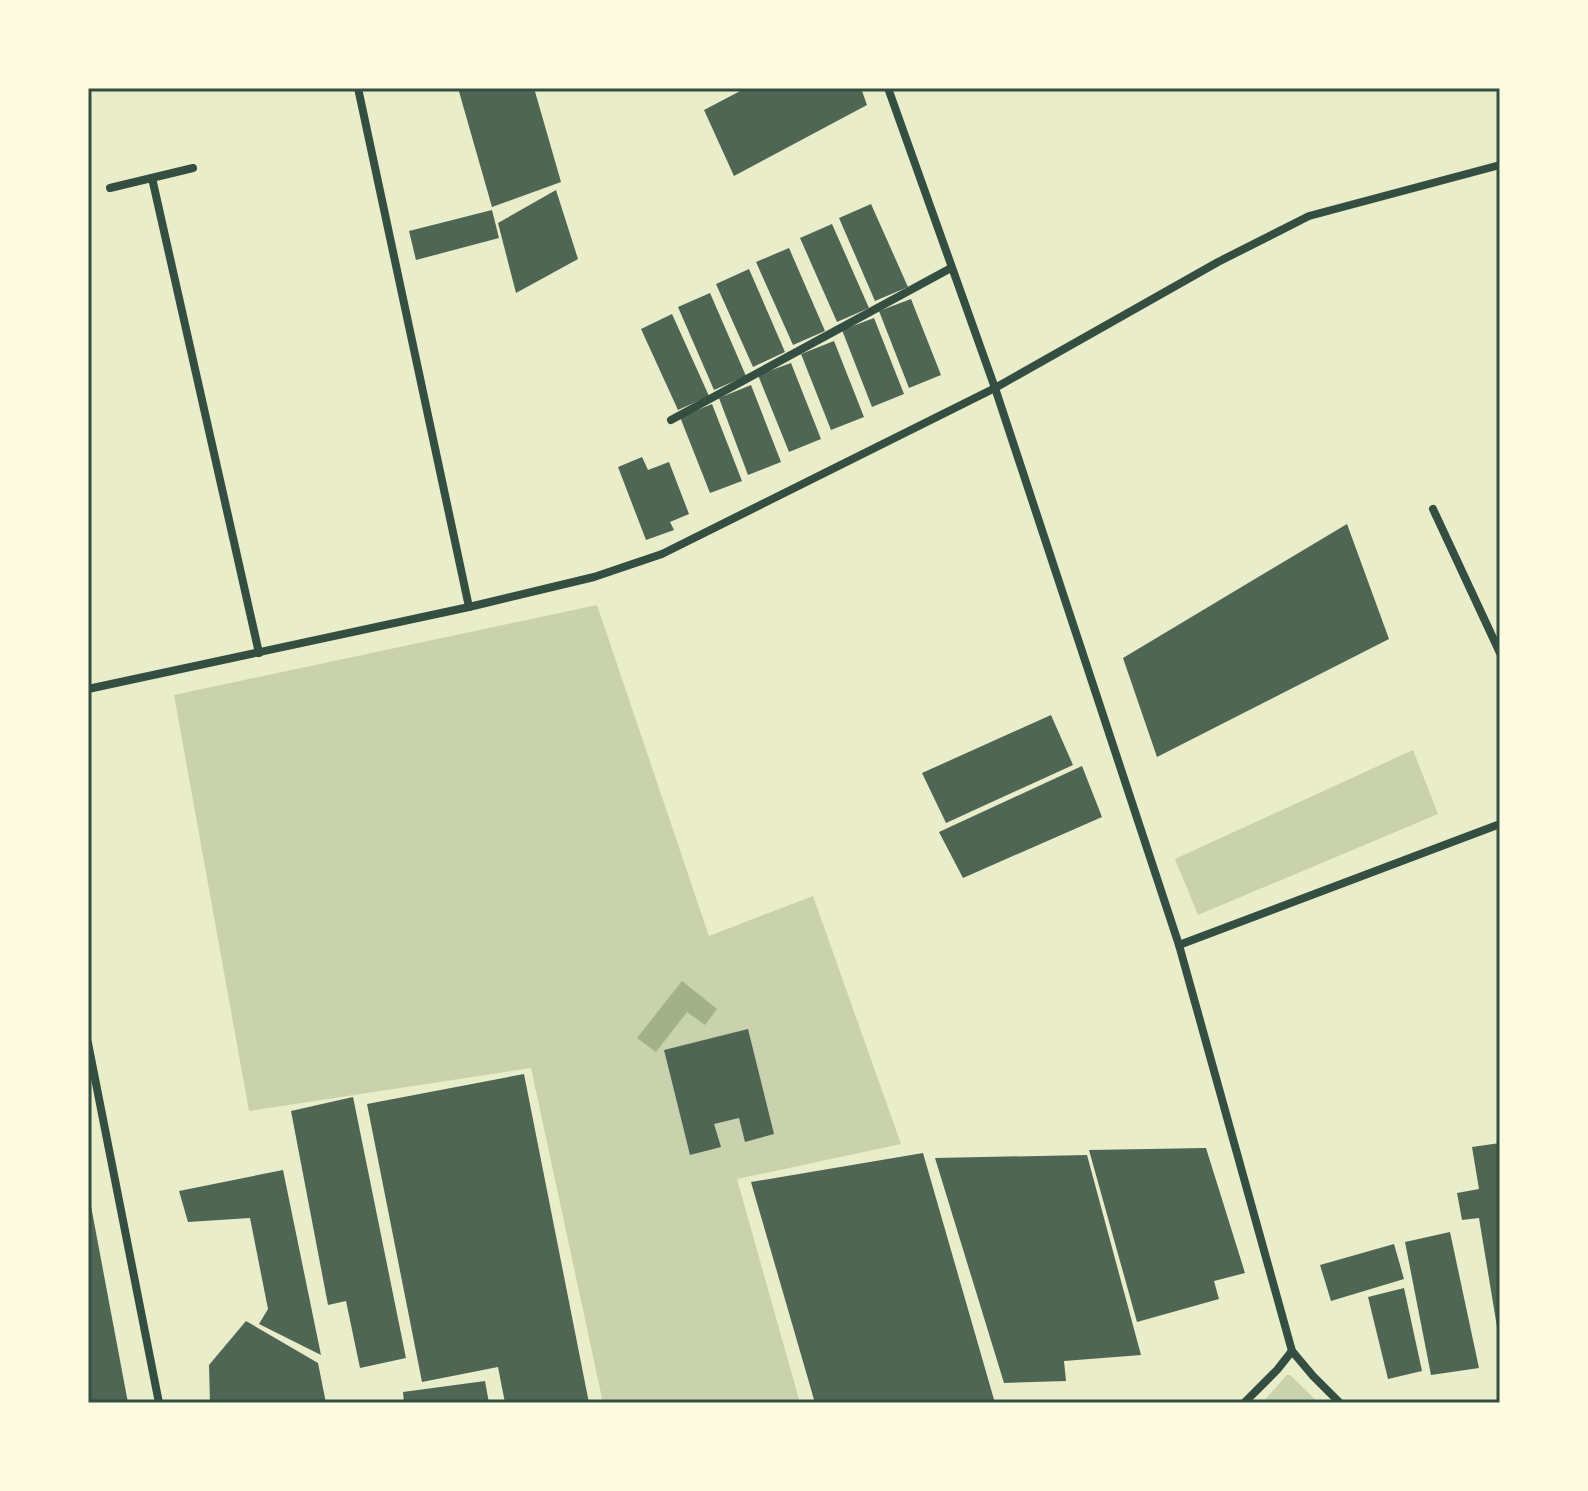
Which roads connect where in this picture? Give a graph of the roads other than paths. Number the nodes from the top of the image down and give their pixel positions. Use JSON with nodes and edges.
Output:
{"nodes":[{"id":1,"x":358,"y":88,"type":"edge"},
{"id":2,"x":888,"y":88,"type":"edge"},
{"id":3,"x":1500,"y":165,"type":"edge"},
{"id":4,"x":193,"y":168,"type":"dead end"},
{"id":5,"x":152,"y":178,"type":"junction"},
{"id":6,"x":110,"y":188,"type":"dead end"},
{"id":7,"x":951,"y":268,"type":"junction"},
{"id":8,"x":995,"y":388,"type":"junction"},
{"id":9,"x":671,"y":420,"type":"dead end"},
{"id":10,"x":1433,"y":509,"type":"dead end"},
{"id":11,"x":469,"y":607,"type":"junction"},
{"id":12,"x":259,"y":653,"type":"junction"},
{"id":13,"x":1500,"y":653,"type":"edge"},
{"id":14,"x":88,"y":689,"type":"edge"},
{"id":15,"x":1500,"y":824,"type":"edge"},
{"id":16,"x":1179,"y":945,"type":"junction"},
{"id":17,"x":88,"y":1043,"type":"edge"},
{"id":18,"x":1292,"y":1351,"type":"junction"},
{"id":19,"x":159,"y":1403,"type":"edge"},
{"id":20,"x":1244,"y":1403,"type":"edge"},
{"id":21,"x":1340,"y":1403,"type":"edge"}],
"edges":[{"from":1,"to":11,"type":"street"},
{"from":2,"to":7,"type":"street"},
{"from":3,"to":8,"type":"street"},
{"from":4,"to":5,"type":"street"},
{"from":5,"to":6,"type":"street"},
{"from":5,"to":12,"type":"street"},
{"from":7,"to":8,"type":"street"},
{"from":7,"to":9,"type":"street"},
{"from":8,"to":11,"type":"street"},
{"from":8,"to":16,"type":"street"},
{"from":10,"to":13,"type":"street"},
{"from":11,"to":12,"type":"street"},
{"from":12,"to":14,"type":"street"},
{"from":15,"to":16,"type":"street"},
{"from":16,"to":18,"type":"street"},
{"from":17,"to":19,"type":"street"},
{"from":18,"to":20,"type":"street"},
{"from":18,"to":21,"type":"street"}]}
